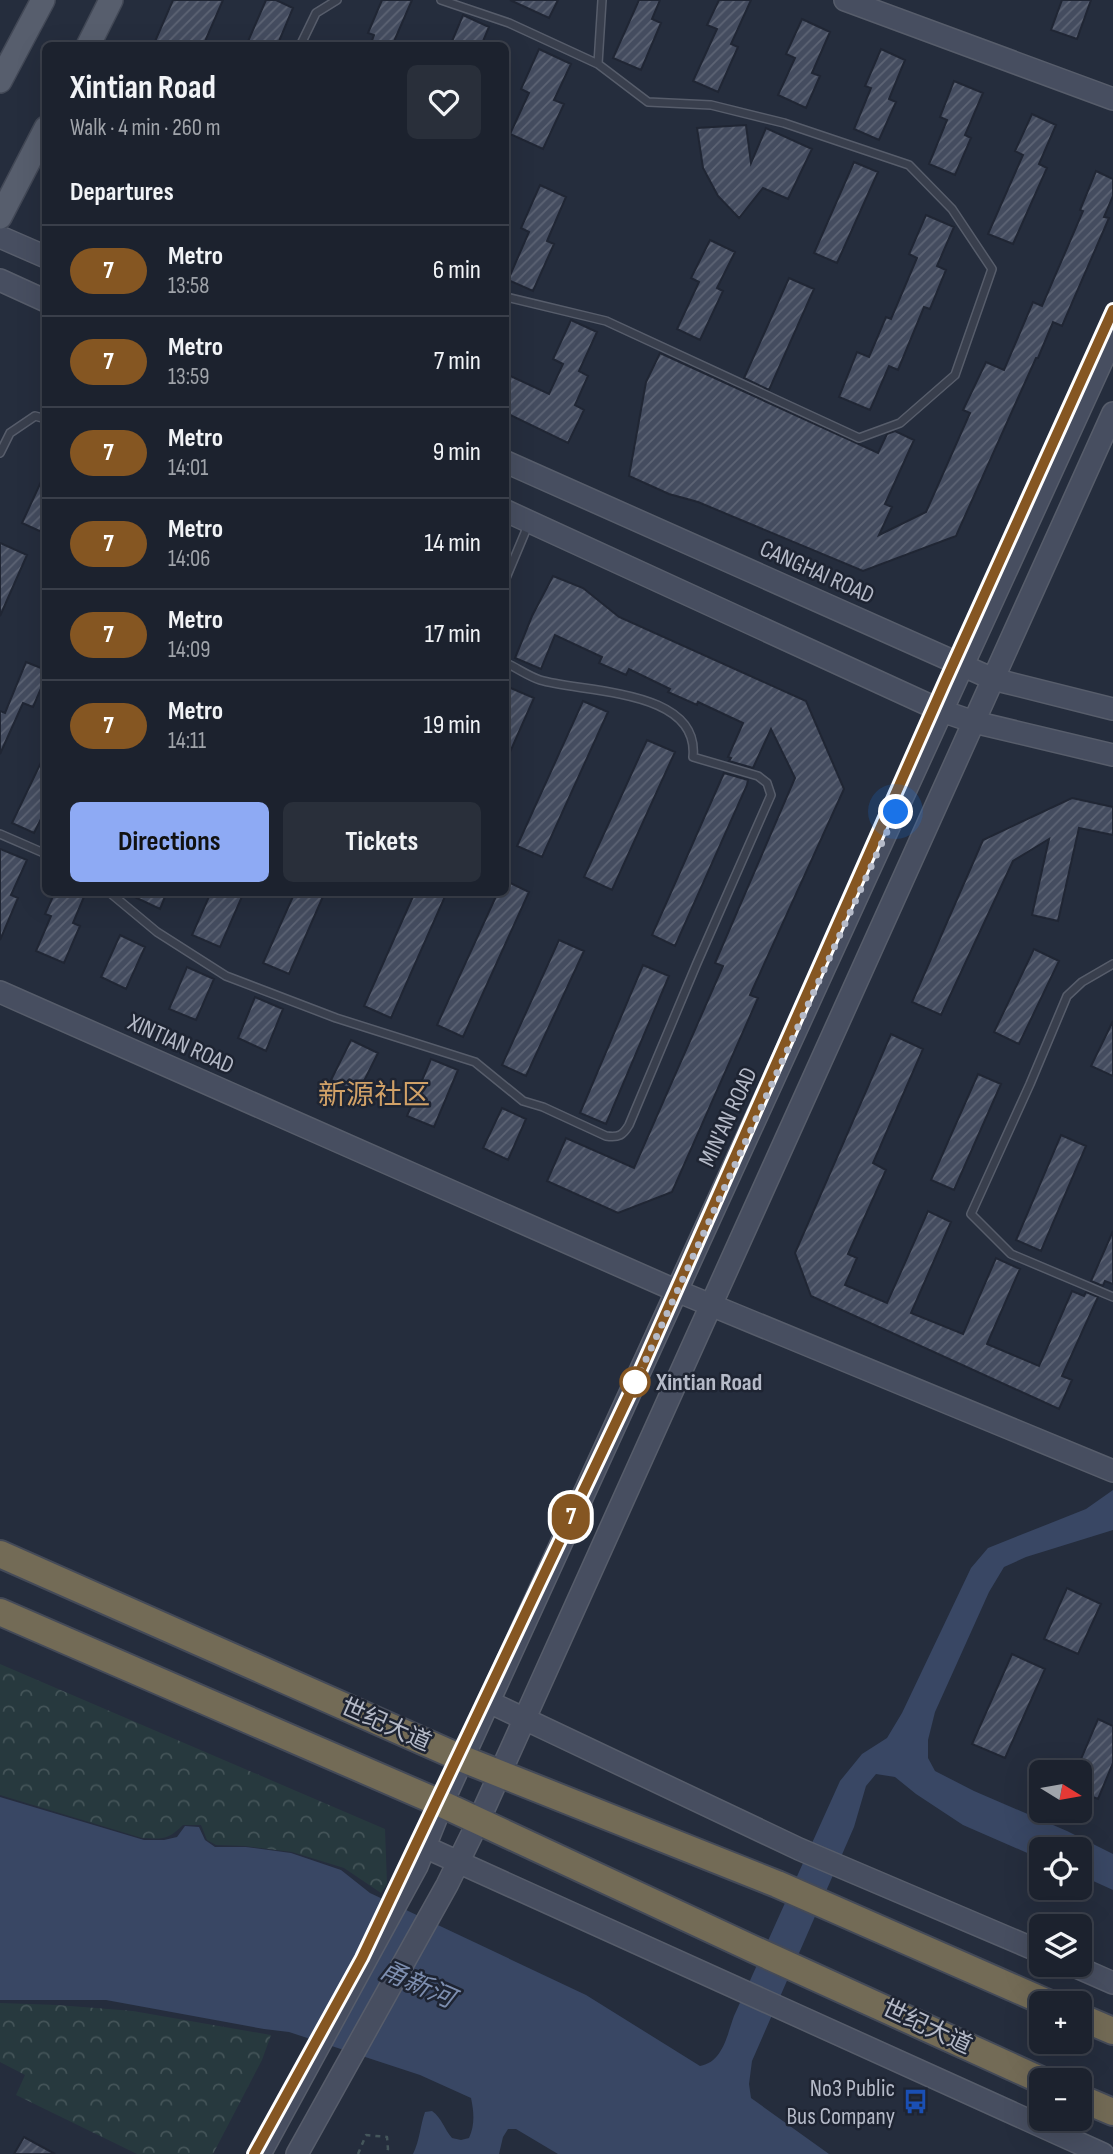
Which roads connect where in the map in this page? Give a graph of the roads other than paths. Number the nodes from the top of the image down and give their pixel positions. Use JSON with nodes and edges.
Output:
{"nodes":[{"id":1,"x":43,"y":0,"type":"edge"},
{"id":2,"x":111,"y":0,"type":"edge"},
{"id":3,"x":337,"y":0,"type":"edge"},
{"id":4,"x":441,"y":0,"type":"edge"},
{"id":5,"x":602,"y":0,"type":"edge"},
{"id":6,"x":845,"y":0,"type":"edge"},
{"id":7,"x":90,"y":42,"type":"edge"},
{"id":8,"x":302,"y":42,"type":"edge"},
{"id":9,"x":598,"y":64,"type":"junction"},
{"id":10,"x":0,"y":81,"type":"edge"},
{"id":11,"x":1113,"y":99,"type":"edge"},
{"id":12,"x":42,"y":136,"type":"edge"},
{"id":13,"x":0,"y":217,"type":"edge"},
{"id":14,"x":0,"y":237,"type":"edge"},
{"id":15,"x":42,"y":255,"type":"edge"},
{"id":16,"x":0,"y":280,"type":"edge"},
{"id":17,"x":42,"y":298,"type":"edge"},
{"id":18,"x":509,"y":298,"type":"edge"},
{"id":19,"x":1113,"y":337,"type":"edge"},
{"id":20,"x":1113,"y":412,"type":"edge"},
{"id":21,"x":42,"y":418,"type":"edge"},
{"id":22,"x":0,"y":453,"type":"edge"},
{"id":23,"x":509,"y":463,"type":"edge"},
{"id":24,"x":509,"y":512,"type":"edge"},
{"id":25,"x":530,"y":522,"type":"junction"},
{"id":26,"x":509,"y":571,"type":"edge"},
{"id":27,"x":509,"y":665,"type":"edge"},
{"id":28,"x":963,"y":665,"type":"junction"},
{"id":29,"x":993,"y":679,"type":"junction"},
{"id":30,"x":1113,"y":709,"type":"edge"},
{"id":31,"x":942,"y":711,"type":"junction"},
{"id":32,"x":974,"y":722,"type":"junction"},
{"id":33,"x":1113,"y":755,"type":"edge"},
{"id":34,"x":0,"y":834,"type":"edge"},
{"id":35,"x":42,"y":852,"type":"edge"},
{"id":36,"x":114,"y":896,"type":"edge"},
{"id":37,"x":1113,"y":964,"type":"edge"},
{"id":38,"x":0,"y":992,"type":"edge"},
{"id":39,"x":677,"y":1291,"type":"junction"},
{"id":40,"x":1113,"y":1297,"type":"edge"},
{"id":41,"x":712,"y":1304,"type":"junction"},
{"id":42,"x":1113,"y":1471,"type":"edge"},
{"id":43,"x":0,"y":1554,"type":"edge"},
{"id":44,"x":0,"y":1612,"type":"edge"},
{"id":45,"x":489,"y":1702,"type":"junction"},
{"id":46,"x":525,"y":1719,"type":"junction"},
{"id":47,"x":463,"y":1759,"type":"junction"},
{"id":48,"x":500,"y":1774,"type":"junction"},
{"id":49,"x":442,"y":1804,"type":"junction"},
{"id":50,"x":479,"y":1821,"type":"junction"},
{"id":51,"x":421,"y":1857,"type":"junction"},
{"id":52,"x":458,"y":1862,"type":"junction"},
{"id":53,"x":1029,"y":1947,"type":"edge"},
{"id":54,"x":1092,"y":1974,"type":"edge"},
{"id":55,"x":1113,"y":1983,"type":"edge"},
{"id":56,"x":1029,"y":1995,"type":"edge"},
{"id":57,"x":1092,"y":2022,"type":"edge"},
{"id":58,"x":1113,"y":2031,"type":"edge"},
{"id":59,"x":1029,"y":2075,"type":"edge"},
{"id":60,"x":1092,"y":2103,"type":"edge"},
{"id":61,"x":1113,"y":2112,"type":"edge"},
{"id":62,"x":260,"y":2154,"type":"edge"},
{"id":63,"x":297,"y":2154,"type":"edge"},
{"id":64,"x":1103,"y":2154,"type":"edge"}],
"edges":[{"from":1,"to":10,"type":"main road"},
{"from":2,"to":7,"type":"main road"},
{"from":3,"to":8,"type":"lane"},
{"from":4,"to":9,"type":"lane"},
{"from":5,"to":9,"type":"lane"},
{"from":6,"to":11,"type":"main road"},
{"from":9,"to":18,"type":"lane"},
{"from":12,"to":13,"type":"main road"},
{"from":14,"to":15,"type":"main road"},
{"from":16,"to":17,"type":"main road"},
{"from":19,"to":28,"type":"main road","name":"MIN'AN ROAD"},
{"from":20,"to":29,"type":"main road"},
{"from":21,"to":22,"type":"lane"},
{"from":23,"to":28,"type":"main road","name":"CANGHAI ROAD"},
{"from":24,"to":25,"type":"main road"},
{"from":25,"to":26,"type":"lane"},
{"from":25,"to":31,"type":"main road"},
{"from":27,"to":36,"type":"lane"},
{"from":28,"to":29,"type":"main road","name":"CANGHAI ROAD"},
{"from":28,"to":31,"type":"main road","name":"MIN'AN ROAD"},
{"from":29,"to":30,"type":"main road","name":"CANGHAI ROAD"},
{"from":29,"to":32,"type":"main road"},
{"from":31,"to":32,"type":"main road"},
{"from":31,"to":39,"type":"main road","name":"MIN'AN ROAD"},
{"from":32,"to":33,"type":"main road"},
{"from":32,"to":41,"type":"main road"},
{"from":34,"to":35,"type":"lane"},
{"from":37,"to":40,"type":"lane"},
{"from":38,"to":39,"type":"main road","name":"XINTIAN ROAD"},
{"from":39,"to":41,"type":"main road","name":"XINTIAN ROAD"},
{"from":39,"to":45,"type":"main road","name":"MIN'AN ROAD"},
{"from":41,"to":42,"type":"main road","name":"XINTIAN ROAD"},
{"from":41,"to":46,"type":"main road"},
{"from":43,"to":47,"type":"highway","name":"世纪大道"},
{"from":44,"to":49,"type":"highway","name":"世纪大道"},
{"from":45,"to":46,"type":"main road"},
{"from":45,"to":47,"type":"main road","name":"MIN'AN ROAD"},
{"from":46,"to":48,"type":"main road"},
{"from":46,"to":53,"type":"main road"},
{"from":47,"to":48,"type":"highway","name":"世纪大道"},
{"from":47,"to":49,"type":"main road","name":"MIN'AN ROAD"},
{"from":48,"to":50,"type":"main road"},
{"from":48,"to":56,"type":"highway","name":"世纪大道"},
{"from":49,"to":50,"type":"highway","name":"世纪大道"},
{"from":49,"to":51,"type":"main road","name":"MIN'AN ROAD"},
{"from":50,"to":52,"type":"main road"},
{"from":50,"to":59,"type":"highway","name":"世纪大道"},
{"from":51,"to":52,"type":"main road"},
{"from":51,"to":62,"type":"main road","name":"MIN'AN ROAD"},
{"from":52,"to":63,"type":"main road"},
{"from":52,"to":64,"type":"main road"},
{"from":54,"to":55,"type":"main road"},
{"from":57,"to":58,"type":"highway"},
{"from":60,"to":61,"type":"highway"}]}
